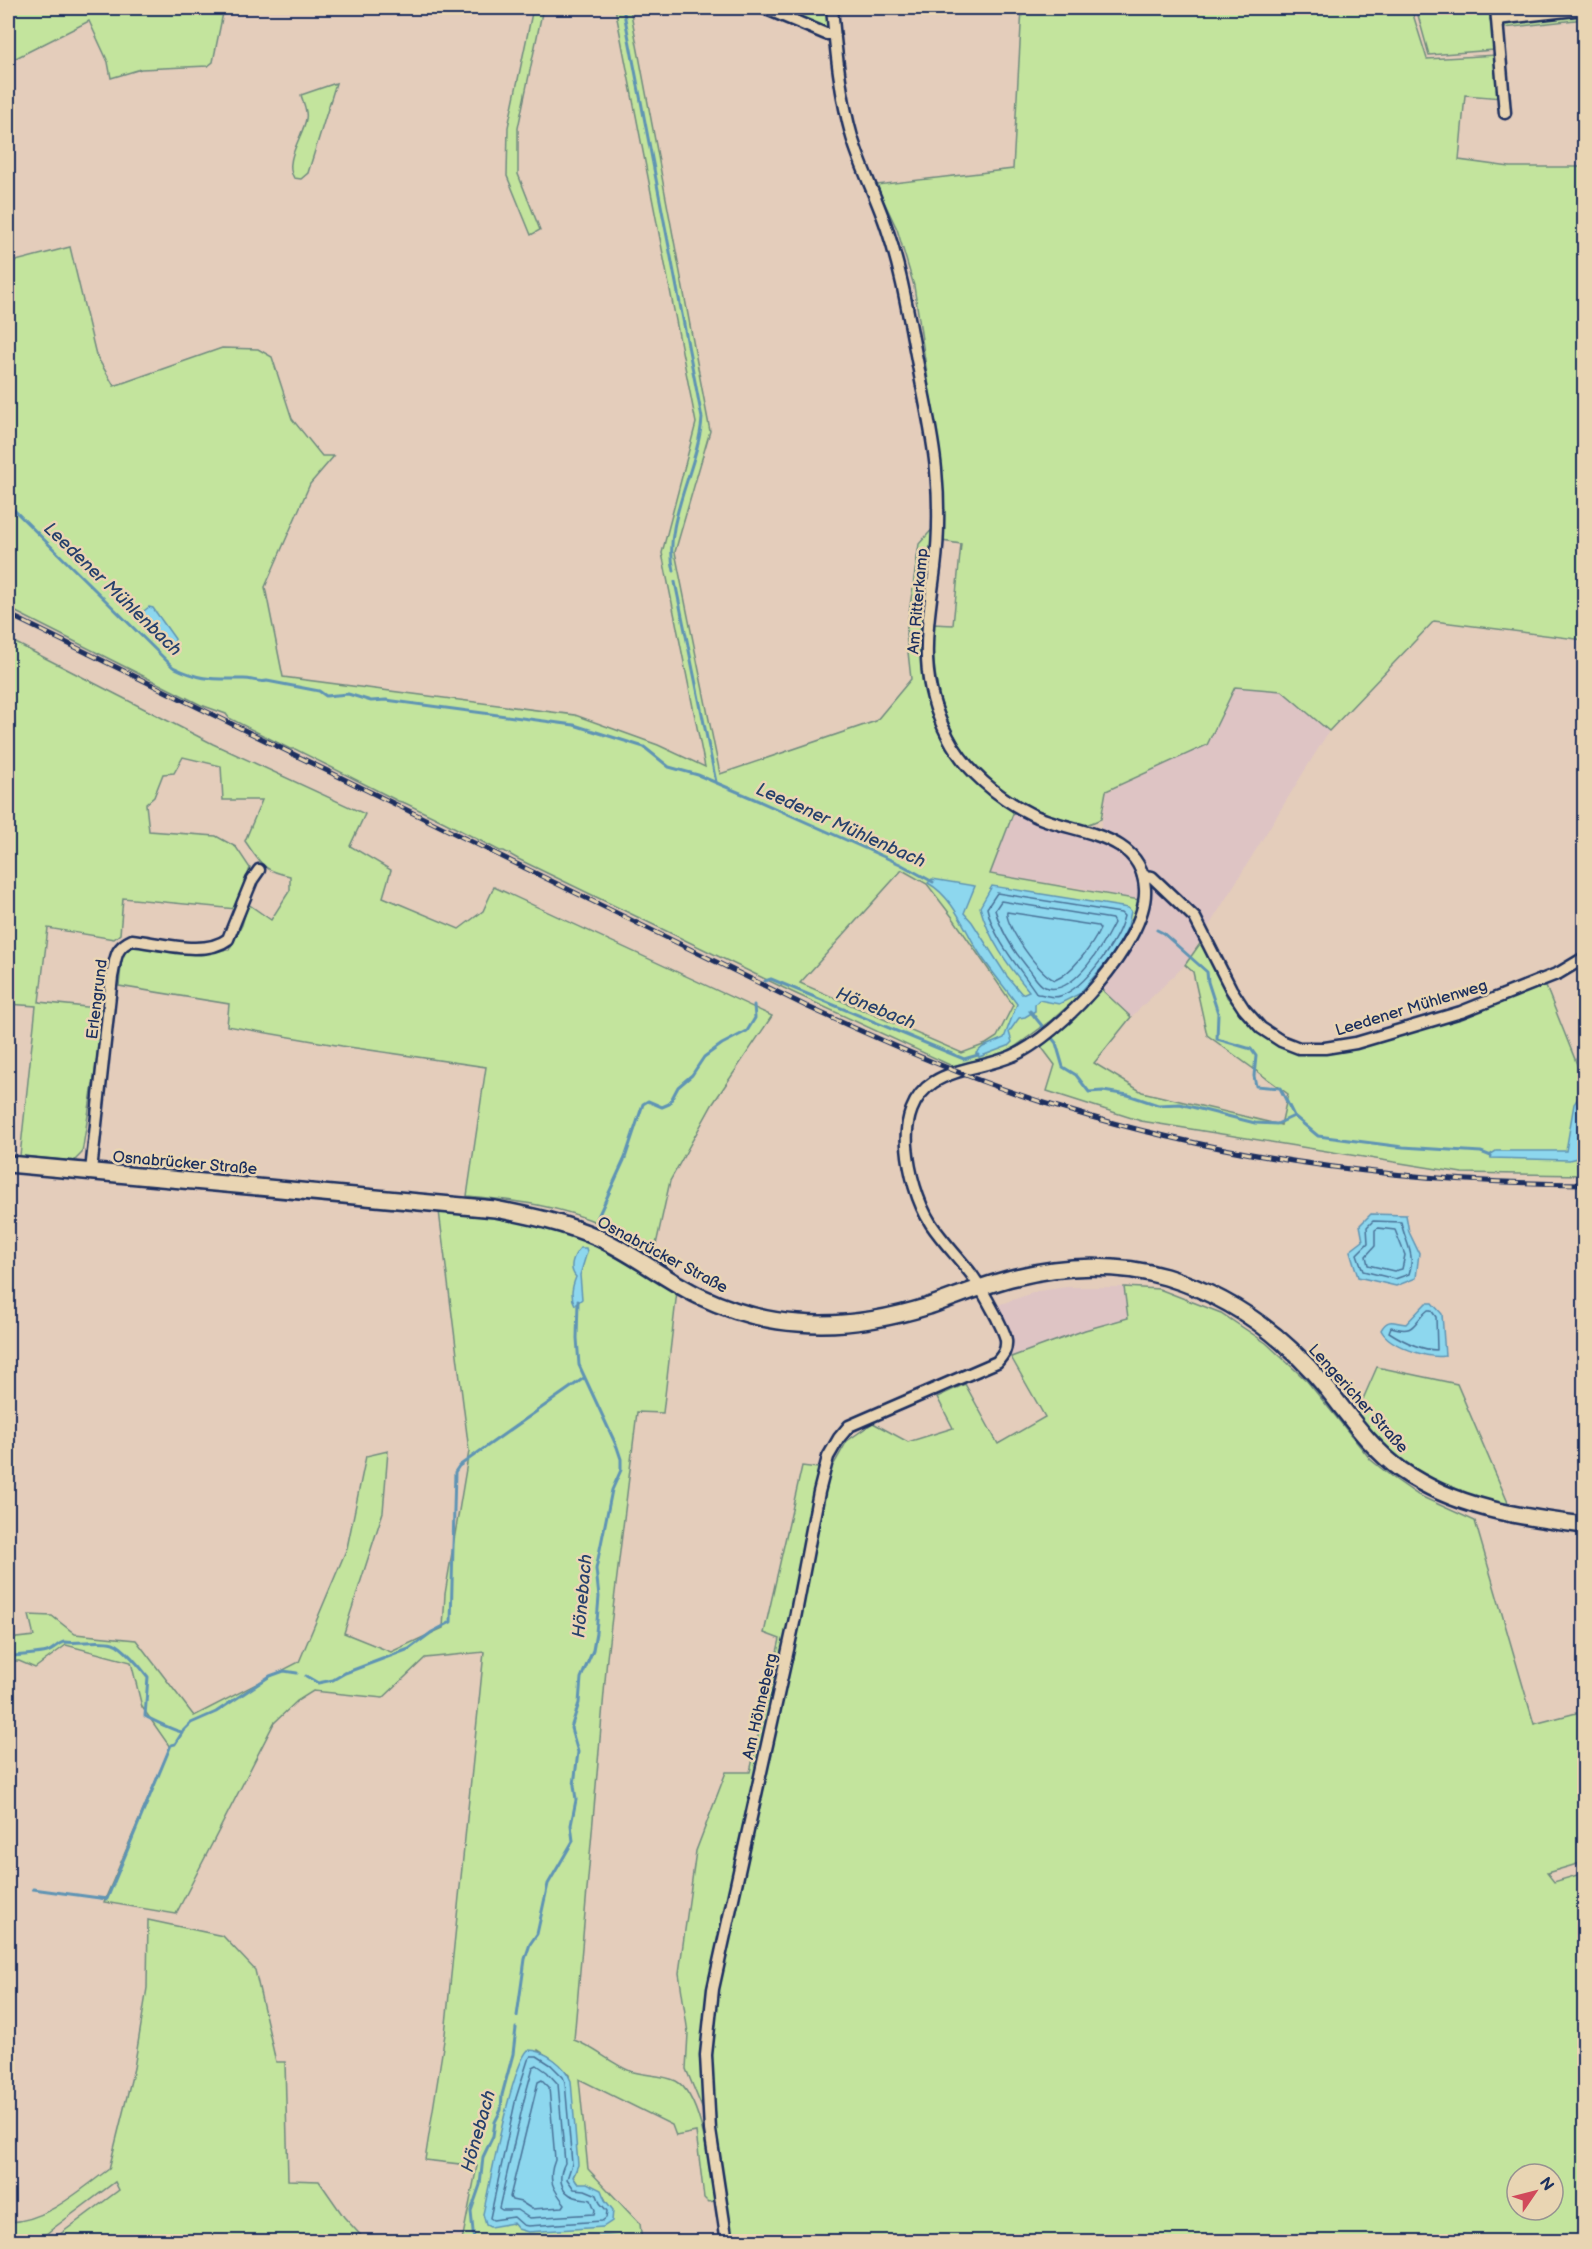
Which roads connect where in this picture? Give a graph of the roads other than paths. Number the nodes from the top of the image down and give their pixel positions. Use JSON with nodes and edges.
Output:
{"nodes":[{"id":1,"x":764,"y":8,"type":"edge"},
{"id":2,"x":832,"y":8,"type":"edge"},
{"id":3,"x":1584,"y":9,"type":"edge"},
{"id":4,"x":1497,"y":13,"type":"edge"},
{"id":5,"x":834,"y":33,"type":"junction"},
{"id":6,"x":1505,"y":113,"type":"dead end"},
{"id":7,"x":259,"y":870,"type":"dead end"},
{"id":8,"x":1143,"y":876,"type":"junction"},
{"id":9,"x":1584,"y":958,"type":"edge"},
{"id":10,"x":8,"y":1164,"type":"edge"},
{"id":11,"x":91,"y":1172,"type":"junction"},
{"id":12,"x":981,"y":1288,"type":"junction"},
{"id":13,"x":1252,"y":1318,"type":"joint"},
{"id":14,"x":1584,"y":1525,"type":"edge"},
{"id":15,"x":727,"y":2241,"type":"edge"}],
"edges":[{"from":1,"to":5,"type":"street"},
{"from":2,"to":5,"type":"street","name":"Am Ritterkamp"},
{"from":3,"to":4,"type":"street"},
{"from":4,"to":6,"type":"street"},
{"from":5,"to":8,"type":"street","name":"Am Ritterkamp"},
{"from":7,"to":11,"type":"street","name":"Erlengrund"},
{"from":8,"to":9,"type":"street","name":"Leedener Mühlenweg"},
{"from":8,"to":12,"type":"street"},
{"from":10,"to":11,"type":"main road","name":"Osnabrücker Straße"},
{"from":11,"to":12,"type":"main road","name":"Osnabrücker Straße"},
{"from":12,"to":13,"type":"main road","name":"Osnabrücker Straße"},
{"from":12,"to":15,"type":"street","name":"Am Höhneberg"},
{"from":13,"to":14,"type":"main road","name":"Lengericher Straße"}]}
